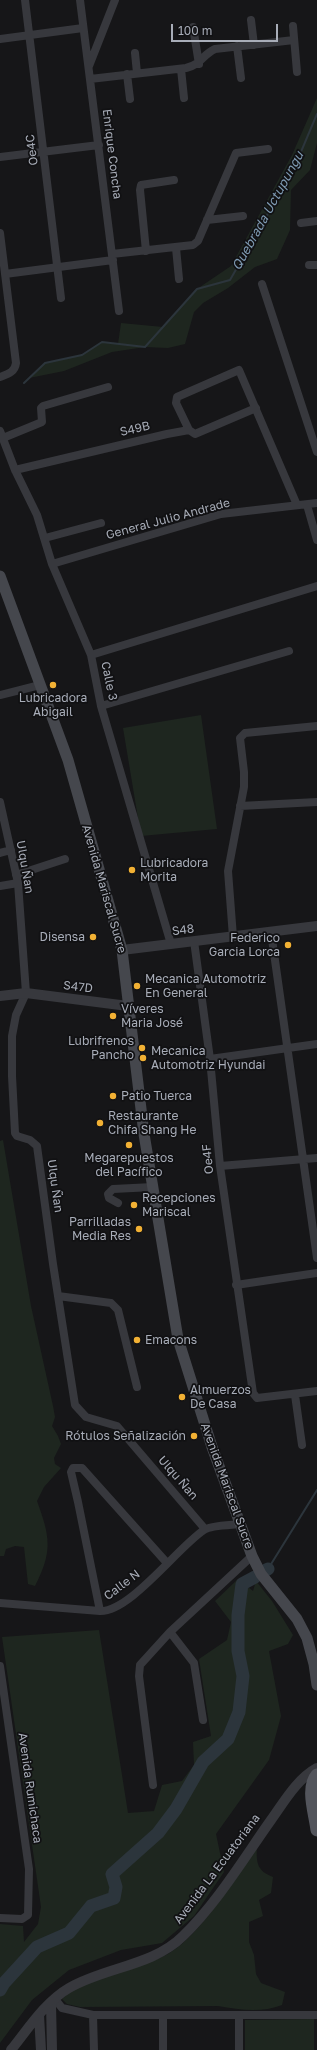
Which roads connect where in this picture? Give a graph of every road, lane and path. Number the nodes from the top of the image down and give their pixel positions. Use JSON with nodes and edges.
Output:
{"nodes":[{"id":1,"x":25,"y":0,"type":"edge"},
{"id":2,"x":80,"y":0,"type":"edge"},
{"id":3,"x":115,"y":1,"type":"edge"},
{"id":4,"x":251,"y":20,"type":"dead end"},
{"id":5,"x":293,"y":26,"type":"dead end"},
{"id":6,"x":193,"y":27,"type":"dead end"},
{"id":7,"x":83,"y":28,"type":"junction"},
{"id":8,"x":30,"y":35,"type":"junction"},
{"id":9,"x":0,"y":39,"type":"edge"},
{"id":10,"x":294,"y":40,"type":"junction"},
{"id":11,"x":254,"y":45,"type":"junction"},
{"id":12,"x":237,"y":46,"type":"junction"},
{"id":13,"x":135,"y":53,"type":"dead end"},
{"id":14,"x":199,"y":64,"type":"junction"},
{"id":15,"x":88,"y":68,"type":"junction"},
{"id":16,"x":181,"y":69,"type":"junction"},
{"id":17,"x":297,"y":72,"type":"dead end"},
{"id":18,"x":137,"y":73,"type":"junction"},
{"id":19,"x":127,"y":74,"type":"junction"},
{"id":20,"x":241,"y":78,"type":"dead end"},
{"id":21,"x":90,"y":79,"type":"junction"},
{"id":22,"x":184,"y":98,"type":"dead end"},
{"id":23,"x":130,"y":99,"type":"dead end"},
{"id":24,"x":99,"y":145,"type":"junction"},
{"id":25,"x":268,"y":149,"type":"dead end"},
{"id":26,"x":44,"y":152,"type":"junction"},
{"id":27,"x":0,"y":157,"type":"edge"},
{"id":28,"x":174,"y":180,"type":"dead end"},
{"id":29,"x":243,"y":216,"type":"dead end"},
{"id":30,"x":207,"y":220,"type":"junction"},
{"id":31,"x":317,"y":221,"type":"edge"},
{"id":32,"x":301,"y":223,"type":"dead end"},
{"id":33,"x":0,"y":233,"type":"edge"},
{"id":34,"x":176,"y":248,"type":"junction"},
{"id":35,"x":146,"y":251,"type":"junction"},
{"id":36,"x":112,"y":257,"type":"junction"},
{"id":37,"x":57,"y":267,"type":"junction"},
{"id":38,"x":5,"y":274,"type":"junction"},
{"id":39,"x":179,"y":279,"type":"dead end"},
{"id":40,"x":262,"y":284,"type":"dead end"},
{"id":41,"x":61,"y":298,"type":"dead end"},
{"id":42,"x":119,"y":311,"type":"dead end"},
{"id":43,"x":0,"y":377,"type":"edge"},
{"id":44,"x":108,"y":387,"type":"dead end"},
{"id":45,"x":256,"y":408,"type":"junction"},
{"id":46,"x":189,"y":430,"type":"junction"},
{"id":47,"x":2,"y":435,"type":"edge"},
{"id":48,"x":317,"y":452,"type":"edge"},
{"id":49,"x":15,"y":470,"type":"junction"},
{"id":50,"x":317,"y":503,"type":"edge"},
{"id":51,"x":297,"y":505,"type":"junction"},
{"id":52,"x":307,"y":505,"type":"junction"},
{"id":53,"x":101,"y":523,"type":"dead end"},
{"id":54,"x":45,"y":538,"type":"junction"},
{"id":55,"x":317,"y":540,"type":"edge"},
{"id":56,"x":52,"y":564,"type":"junction"},
{"id":57,"x":1,"y":581,"type":"edge"},
{"id":58,"x":317,"y":586,"type":"edge"},
{"id":59,"x":289,"y":651,"type":"dead end"},
{"id":60,"x":91,"y":655,"type":"junction"},
{"id":61,"x":40,"y":685,"type":"junction"},
{"id":62,"x":0,"y":695,"type":"edge"},
{"id":63,"x":101,"y":706,"type":"junction"},
{"id":64,"x":317,"y":726,"type":"edge"},
{"id":65,"x":0,"y":802,"type":"edge"},
{"id":66,"x":317,"y":802,"type":"edge"},
{"id":67,"x":240,"y":806,"type":"junction"},
{"id":68,"x":11,"y":850,"type":"junction"},
{"id":69,"x":0,"y":853,"type":"edge"},
{"id":70,"x":64,"y":859,"type":"dead end"},
{"id":71,"x":17,"y":879,"type":"junction"},
{"id":72,"x":0,"y":886,"type":"edge"},
{"id":73,"x":317,"y":926,"type":"edge"},
{"id":74,"x":271,"y":932,"type":"junction"},
{"id":75,"x":233,"y":937,"type":"junction"},
{"id":76,"x":194,"y":942,"type":"junction"},
{"id":77,"x":171,"y":944,"type":"junction"},
{"id":78,"x":122,"y":950,"type":"junction"},
{"id":79,"x":26,"y":993,"type":"junction"},
{"id":80,"x":0,"y":996,"type":"edge"},
{"id":81,"x":128,"y":1006,"type":"junction"},
{"id":82,"x":317,"y":1044,"type":"edge"},
{"id":83,"x":288,"y":1047,"type":"junction"},
{"id":84,"x":210,"y":1059,"type":"junction"},
{"id":85,"x":317,"y":1158,"type":"edge"},
{"id":86,"x":303,"y":1160,"type":"junction"},
{"id":87,"x":220,"y":1166,"type":"junction"},
{"id":88,"x":153,"y":1187,"type":"junction"},
{"id":89,"x":118,"y":1203,"type":"dead end"},
{"id":90,"x":317,"y":1258,"type":"edge"},
{"id":91,"x":317,"y":1273,"type":"edge"},
{"id":92,"x":236,"y":1285,"type":"junction"},
{"id":93,"x":58,"y":1296,"type":"junction"},
{"id":94,"x":137,"y":1387,"type":"dead end"},
{"id":95,"x":317,"y":1391,"type":"edge"},
{"id":96,"x":295,"y":1395,"type":"junction"},
{"id":97,"x":302,"y":1446,"type":"dead end"},
{"id":98,"x":240,"y":1524,"type":"junction"},
{"id":99,"x":205,"y":1529,"type":"junction"},
{"id":100,"x":252,"y":1556,"type":"junction"},
{"id":101,"x":167,"y":1563,"type":"junction"},
{"id":102,"x":0,"y":1603,"type":"edge"},
{"id":103,"x":100,"y":1611,"type":"junction"},
{"id":104,"x":170,"y":1632,"type":"junction"},
{"id":105,"x":0,"y":1666,"type":"edge"},
{"id":106,"x":317,"y":1685,"type":"edge"},
{"id":107,"x":203,"y":1720,"type":"dead end"},
{"id":108,"x":317,"y":1768,"type":"edge"},
{"id":109,"x":317,"y":1775,"type":"edge"},
{"id":110,"x":153,"y":1785,"type":"dead end"},
{"id":111,"x":317,"y":1830,"type":"edge"},
{"id":112,"x":0,"y":1918,"type":"edge"},
{"id":113,"x":53,"y":2001,"type":"junction"},
{"id":114,"x":39,"y":2015,"type":"junction"},
{"id":115,"x":93,"y":2015,"type":"junction"},
{"id":116,"x":162,"y":2015,"type":"junction"},
{"id":117,"x":239,"y":2015,"type":"junction"},
{"id":118,"x":317,"y":2015,"type":"edge"},
{"id":119,"x":11,"y":2050,"type":"edge"},
{"id":120,"x":41,"y":2050,"type":"edge"},
{"id":121,"x":52,"y":2050,"type":"edge"},
{"id":122,"x":94,"y":2050,"type":"edge"},
{"id":123,"x":163,"y":2050,"type":"edge"},
{"id":124,"x":239,"y":2050,"type":"edge"}],
"edges":[{"from":1,"to":8,"type":"street","name":"Oe4C"},
{"from":2,"to":7,"type":"street","name":"Enrique Concha"},
{"from":3,"to":15,"type":"street"},
{"from":4,"to":11,"type":"street"},
{"from":5,"to":10,"type":"street"},
{"from":6,"to":14,"type":"street"},
{"from":7,"to":8,"type":"street"},
{"from":7,"to":15,"type":"street","name":"Enrique Concha"},
{"from":8,"to":9,"type":"street"},
{"from":8,"to":26,"type":"street","name":"Oe4C"},
{"from":10,"to":11,"type":"street"},
{"from":10,"to":17,"type":"street"},
{"from":11,"to":12,"type":"street"},
{"from":12,"to":14,"type":"street"},
{"from":12,"to":20,"type":"street"},
{"from":13,"to":18,"type":"street"},
{"from":14,"to":16,"type":"street"},
{"from":15,"to":21,"type":"street","name":"Enrique Concha"},
{"from":16,"to":18,"type":"street"},
{"from":16,"to":22,"type":"street"},
{"from":18,"to":19,"type":"street"},
{"from":19,"to":21,"type":"street"},
{"from":19,"to":23,"type":"street"},
{"from":21,"to":24,"type":"street","name":"Enrique Concha"},
{"from":24,"to":26,"type":"street"},
{"from":24,"to":36,"type":"street","name":"Enrique Concha"},
{"from":25,"to":30,"type":"street"},
{"from":26,"to":27,"type":"street"},
{"from":26,"to":37,"type":"street","name":"Oe4C"},
{"from":28,"to":35,"type":"street"},
{"from":29,"to":30,"type":"street"},
{"from":30,"to":34,"type":"street"},
{"from":31,"to":32,"type":"street"},
{"from":33,"to":38,"type":"street"},
{"from":34,"to":35,"type":"street"},
{"from":34,"to":39,"type":"street"},
{"from":35,"to":36,"type":"street"},
{"from":36,"to":37,"type":"street"},
{"from":36,"to":42,"type":"street","name":"Enrique Concha"},
{"from":37,"to":38,"type":"street"},
{"from":37,"to":41,"type":"street","name":"Oe4C"},
{"from":38,"to":43,"type":"street"},
{"from":40,"to":48,"type":"street"},
{"from":44,"to":47,"type":"street"},
{"from":45,"to":46,"type":"street","name":"S49B"},
{"from":45,"to":46,"type":"street"},
{"from":45,"to":51,"type":"street"},
{"from":46,"to":49,"type":"street","name":"S49B"},
{"from":47,"to":49,"type":"street","name":"Calle 3"},
{"from":49,"to":54,"type":"street","name":"Calle 3"},
{"from":50,"to":52,"type":"street","name":"General Julio Andrade"},
{"from":51,"to":52,"type":"street","name":"General Julio Andrade"},
{"from":51,"to":56,"type":"street","name":"General Julio Andrade"},
{"from":52,"to":55,"type":"street"},
{"from":53,"to":54,"type":"street"},
{"from":54,"to":56,"type":"street","name":"Calle 3"},
{"from":56,"to":60,"type":"street","name":"Calle 3"},
{"from":57,"to":61,"type":"main road","name":"Avenida Mariscal Sucre"},
{"from":58,"to":60,"type":"street"},
{"from":59,"to":63,"type":"street"},
{"from":60,"to":63,"type":"street","name":"Calle 3"},
{"from":61,"to":62,"type":"street"},
{"from":61,"to":78,"type":"main road","name":"Avenida Mariscal Sucre"},
{"from":63,"to":77,"type":"street","name":"Calle 3"},
{"from":64,"to":67,"type":"street"},
{"from":65,"to":68,"type":"street","name":"Ulqu Ñan"},
{"from":66,"to":67,"type":"street"},
{"from":67,"to":75,"type":"street"},
{"from":68,"to":69,"type":"street"},
{"from":68,"to":71,"type":"street","name":"Ulqu Ñan"},
{"from":70,"to":71,"type":"street"},
{"from":71,"to":72,"type":"street"},
{"from":71,"to":79,"type":"street","name":"Ulqu Ñan"},
{"from":73,"to":74,"type":"street","name":"S48"},
{"from":74,"to":75,"type":"street","name":"S48"},
{"from":74,"to":83,"type":"street"},
{"from":75,"to":76,"type":"street","name":"S48"},
{"from":76,"to":77,"type":"street","name":"S48"},
{"from":76,"to":84,"type":"street","name":"Oe4F"},
{"from":77,"to":78,"type":"street","name":"S48"},
{"from":78,"to":81,"type":"main road","name":"Avenida Mariscal Sucre"},
{"from":79,"to":80,"type":"street","name":"S47D"},
{"from":79,"to":81,"type":"street","name":"S47D"},
{"from":79,"to":93,"type":"street","name":"Ulqu Ñan"},
{"from":81,"to":88,"type":"main road","name":"Avenida Mariscal Sucre"},
{"from":82,"to":83,"type":"street"},
{"from":83,"to":84,"type":"street"},
{"from":83,"to":86,"type":"street"},
{"from":84,"to":87,"type":"street","name":"Oe4F"},
{"from":85,"to":86,"type":"street"},
{"from":86,"to":87,"type":"street"},
{"from":86,"to":90,"type":"street"},
{"from":87,"to":92,"type":"street","name":"Oe4F"},
{"from":88,"to":89,"type":"street"},
{"from":88,"to":98,"type":"main road","name":"Avenida Mariscal Sucre"},
{"from":91,"to":92,"type":"street"},
{"from":92,"to":96,"type":"street","name":"Oe4F"},
{"from":93,"to":94,"type":"street"},
{"from":93,"to":99,"type":"street","name":"Ulqu Ñan"},
{"from":95,"to":96,"type":"street"},
{"from":96,"to":97,"type":"street"},
{"from":98,"to":99,"type":"street"},
{"from":98,"to":100,"type":"main road","name":"Avenida Mariscal Sucre"},
{"from":99,"to":101,"type":"street","name":"Calle N"},
{"from":100,"to":104,"type":"street"},
{"from":100,"to":106,"type":"main road","name":"Avenida Mariscal Sucre"},
{"from":101,"to":103,"type":"street","name":"Calle N"},
{"from":101,"to":103,"type":"street"},
{"from":102,"to":103,"type":"street","name":"Calle N"},
{"from":104,"to":107,"type":"street"},
{"from":104,"to":110,"type":"street"},
{"from":105,"to":112,"type":"street","name":"Avenida Rumichaca"},
{"from":108,"to":113,"type":"street","name":"Avenida La Ecuatoriana"},
{"from":109,"to":111,"type":"main road"},
{"from":113,"to":114,"type":"street","name":"Avenida La Ecuatoriana"},
{"from":113,"to":115,"type":"street"},
{"from":113,"to":121,"type":"street"},
{"from":114,"to":119,"type":"street","name":"Avenida La Ecuatoriana"},
{"from":114,"to":120,"type":"street"},
{"from":115,"to":116,"type":"street"},
{"from":115,"to":122,"type":"street"},
{"from":116,"to":117,"type":"street"},
{"from":116,"to":123,"type":"street"},
{"from":117,"to":118,"type":"street"},
{"from":117,"to":124,"type":"street"}]}
